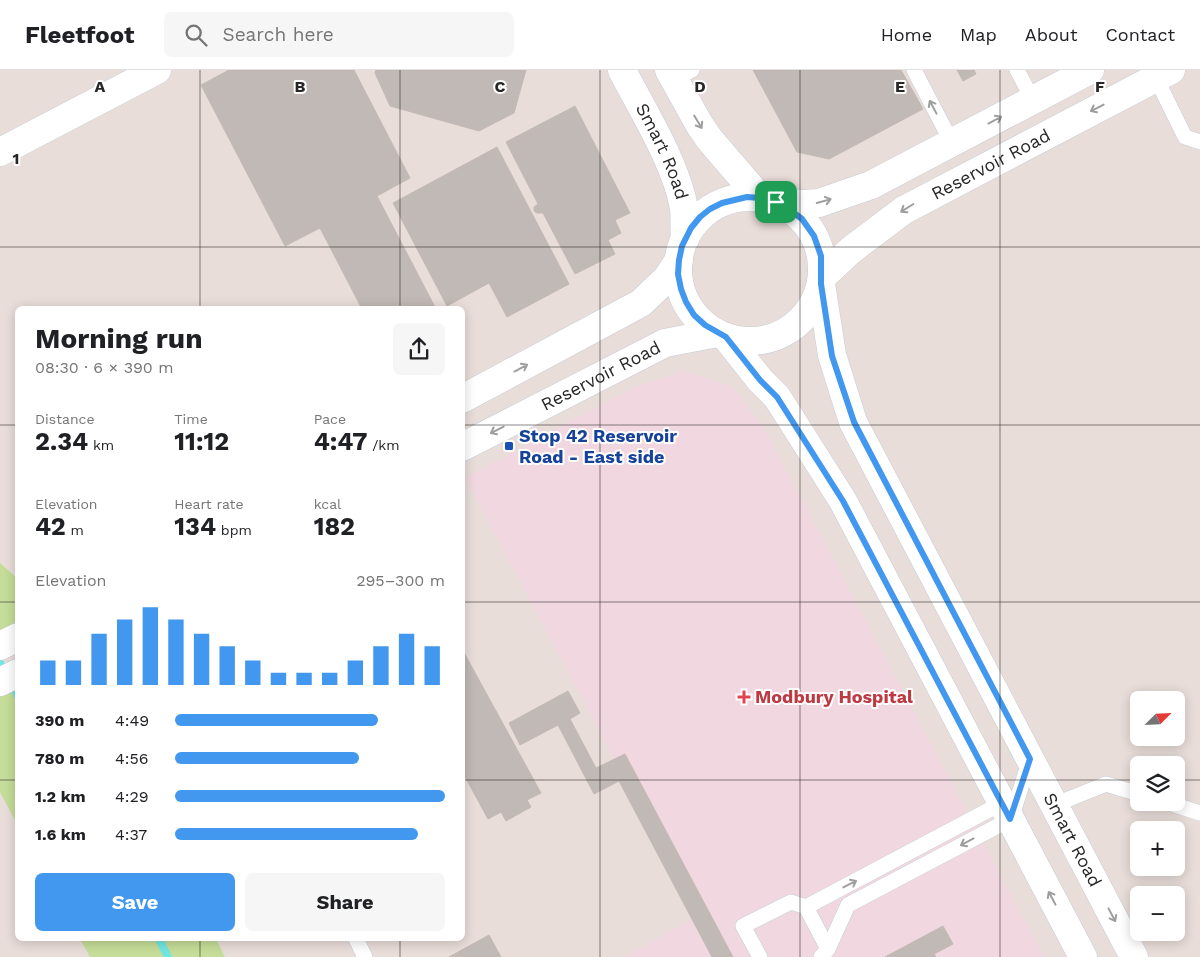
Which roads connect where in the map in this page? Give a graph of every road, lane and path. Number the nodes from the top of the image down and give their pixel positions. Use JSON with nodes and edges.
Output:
{"nodes":[{"id":1,"x":157,"y":70,"type":"edge"},
{"id":2,"x":622,"y":70,"type":"edge"},
{"id":3,"x":914,"y":70,"type":"edge"},
{"id":4,"x":1017,"y":70,"type":"edge"},
{"id":5,"x":1090,"y":70,"type":"edge"},
{"id":6,"x":678,"y":73,"type":"edge"},
{"id":7,"x":1163,"y":74,"type":"edge"},
{"id":8,"x":1033,"y":100,"type":"junction"},
{"id":9,"x":1200,"y":142,"type":"edge"},
{"id":10,"x":952,"y":143,"type":"junction"},
{"id":11,"x":0,"y":152,"type":"edge"},
{"id":12,"x":768,"y":200,"type":"junction"},
{"id":13,"x":682,"y":249,"type":"junction"},
{"id":14,"x":821,"y":280,"type":"junction"},
{"id":15,"x":721,"y":335,"type":"junction"},
{"id":16,"x":465,"y":397,"type":"edge"},
{"id":17,"x":465,"y":445,"type":"edge"},
{"id":18,"x":15,"y":638,"type":"edge"},
{"id":19,"x":0,"y":646,"type":"edge"},
{"id":20,"x":15,"y":674,"type":"edge"},
{"id":21,"x":0,"y":682,"type":"edge"},
{"id":22,"x":1030,"y":759,"type":"junction"},
{"id":23,"x":1130,"y":791,"type":"edge"},
{"id":24,"x":1054,"y":805,"type":"junction"},
{"id":25,"x":1185,"y":808,"type":"edge"},
{"id":26,"x":1006,"y":811,"type":"junction"},
{"id":27,"x":1200,"y":813,"type":"edge"},
{"id":28,"x":806,"y":907,"type":"junction"},
{"id":29,"x":357,"y":941,"type":"edge"},
{"id":30,"x":825,"y":953,"type":"edge"},
{"id":31,"x":366,"y":957,"type":"edge"},
{"id":32,"x":760,"y":957,"type":"edge"},
{"id":33,"x":1083,"y":957,"type":"edge"},
{"id":34,"x":1134,"y":957,"type":"edge"}],
"edges":[{"from":1,"to":11,"type":"main road"},
{"from":2,"to":13,"type":"main road","name":"Smart Road"},
{"from":10,"to":3,"type":"lane","one_way":true},
{"from":4,"to":8,"type":"lane"},
{"from":5,"to":8,"type":"main road","name":"Reservoir Road"},
{"from":6,"to":12,"type":"main road","one_way":true},
{"from":7,"to":9,"type":"lane"},
{"from":7,"to":14,"type":"main road","name":"Reservoir Road","one_way":true},
{"from":10,"to":8,"type":"main road","name":"Reservoir Road","one_way":true},
{"from":12,"to":10,"type":"main road","name":"Reservoir Road","one_way":true},
{"from":12,"to":13,"type":"main road"},
{"from":12,"to":14,"type":"main road"},
{"from":13,"to":15,"type":"main road"},
{"from":16,"to":13,"type":"main road","one_way":true},
{"from":14,"to":15,"type":"main road"},
{"from":14,"to":22,"type":"main road","name":"Smart Road"},
{"from":15,"to":17,"type":"main road","name":"Reservoir Road","one_way":true},
{"from":15,"to":26,"type":"main road"},
{"from":18,"to":19,"type":"main road"},
{"from":20,"to":21,"type":"main road"},
{"from":22,"to":24,"type":"main road","name":"Smart Road"},
{"from":22,"to":26,"type":"lane"},
{"from":23,"to":24,"type":"lane"},
{"from":24,"to":34,"type":"main road","name":"Smart Road","one_way":true},
{"from":25,"to":27,"type":"lane"},
{"from":28,"to":26,"type":"lane","one_way":true},
{"from":26,"to":30,"type":"lane","one_way":true},
{"from":33,"to":26,"type":"main road","one_way":true},
{"from":28,"to":30,"type":"lane"},
{"from":28,"to":32,"type":"lane"},
{"from":29,"to":31,"type":"lane"}]}
